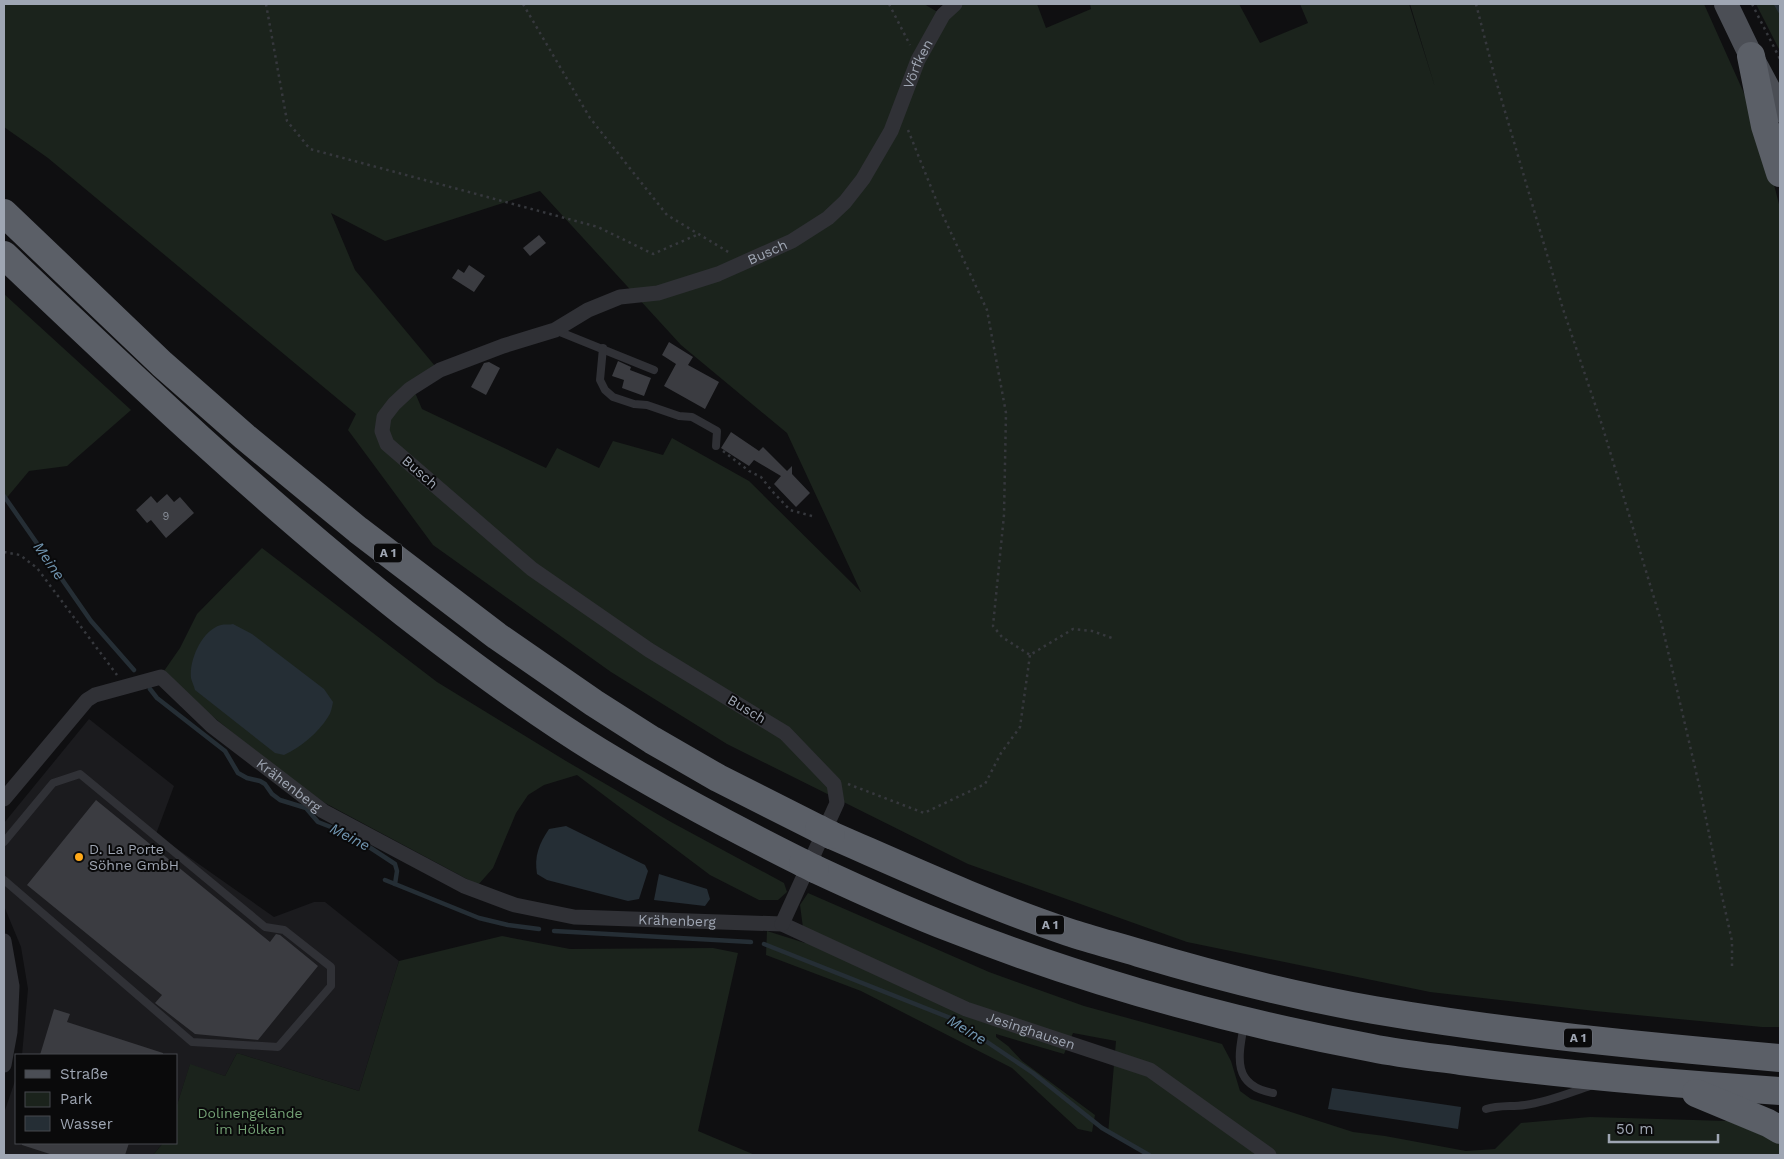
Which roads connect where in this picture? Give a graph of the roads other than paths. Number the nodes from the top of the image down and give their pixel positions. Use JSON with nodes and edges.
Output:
{"nodes":[{"id":1,"x":955,"y":4,"type":"edge"},
{"id":2,"x":1726,"y":4,"type":"edge"},
{"id":3,"x":1751,"y":56,"type":"junction"},
{"id":4,"x":1780,"y":110,"type":"edge"},
{"id":5,"x":891,"y":131,"type":"joint"},
{"id":6,"x":1780,"y":173,"type":"edge"},
{"id":7,"x":4,"y":213,"type":"edge"},
{"id":8,"x":4,"y":255,"type":"edge"},
{"id":9,"x":555,"y":330,"type":"junction"},
{"id":10,"x":603,"y":348,"type":"junction"},
{"id":11,"x":654,"y":370,"type":"dead end"},
{"id":12,"x":716,"y":446,"type":"road end"},
{"id":13,"x":4,"y":799,"type":"edge"},
{"id":14,"x":4,"y":842,"type":"edge"},
{"id":15,"x":4,"y":880,"type":"edge"},
{"id":16,"x":782,"y":924,"type":"junction"},
{"id":17,"x":4,"y":941,"type":"edge"},
{"id":18,"x":1245,"y":1020,"type":"junction"},
{"id":19,"x":1780,"y":1040,"type":"edge"},
{"id":20,"x":1701,"y":1051,"type":"junction"},
{"id":21,"x":1780,"y":1058,"type":"edge"},
{"id":22,"x":4,"y":1065,"type":"edge"},
{"id":23,"x":1613,"y":1078,"type":"junction"},
{"id":24,"x":1674,"y":1084,"type":"junction"},
{"id":25,"x":1780,"y":1092,"type":"edge"},
{"id":26,"x":1273,"y":1094,"type":"dead end"},
{"id":27,"x":1486,"y":1109,"type":"dead end"},
{"id":28,"x":1780,"y":1130,"type":"edge"},
{"id":29,"x":1269,"y":1155,"type":"edge"}],
"edges":[{"from":1,"to":5,"type":"street","name":"Vörfken"},
{"from":2,"to":3,"type":"main road"},
{"from":3,"to":4,"type":"main road"},
{"from":3,"to":6,"type":"highway"},
{"from":5,"to":9,"type":"street","name":"Busch"},
{"from":7,"to":20,"type":"highway","number":"A 1"},
{"from":8,"to":18,"type":"highway","number":"A 1"},
{"from":9,"to":10,"type":"lane"},
{"from":9,"to":16,"type":"street","name":"Busch"},
{"from":10,"to":11,"type":"lane"},
{"from":10,"to":12,"type":"lane"},
{"from":13,"to":16,"type":"street","name":"Krähenberg"},
{"from":14,"to":15,"type":"lane"},
{"from":16,"to":29,"type":"street","name":"Jesinghausen"},
{"from":17,"to":22,"type":"street"},
{"from":18,"to":23,"type":"highway","number":"A 1"},
{"from":18,"to":26,"type":"lane"},
{"from":19,"to":20,"type":"highway"},
{"from":20,"to":21,"type":"highway","number":"A 1"},
{"from":23,"to":24,"type":"highway","number":"A 1"},
{"from":23,"to":27,"type":"lane"},
{"from":24,"to":25,"type":"highway","number":"A 1"},
{"from":24,"to":28,"type":"highway"}]}
